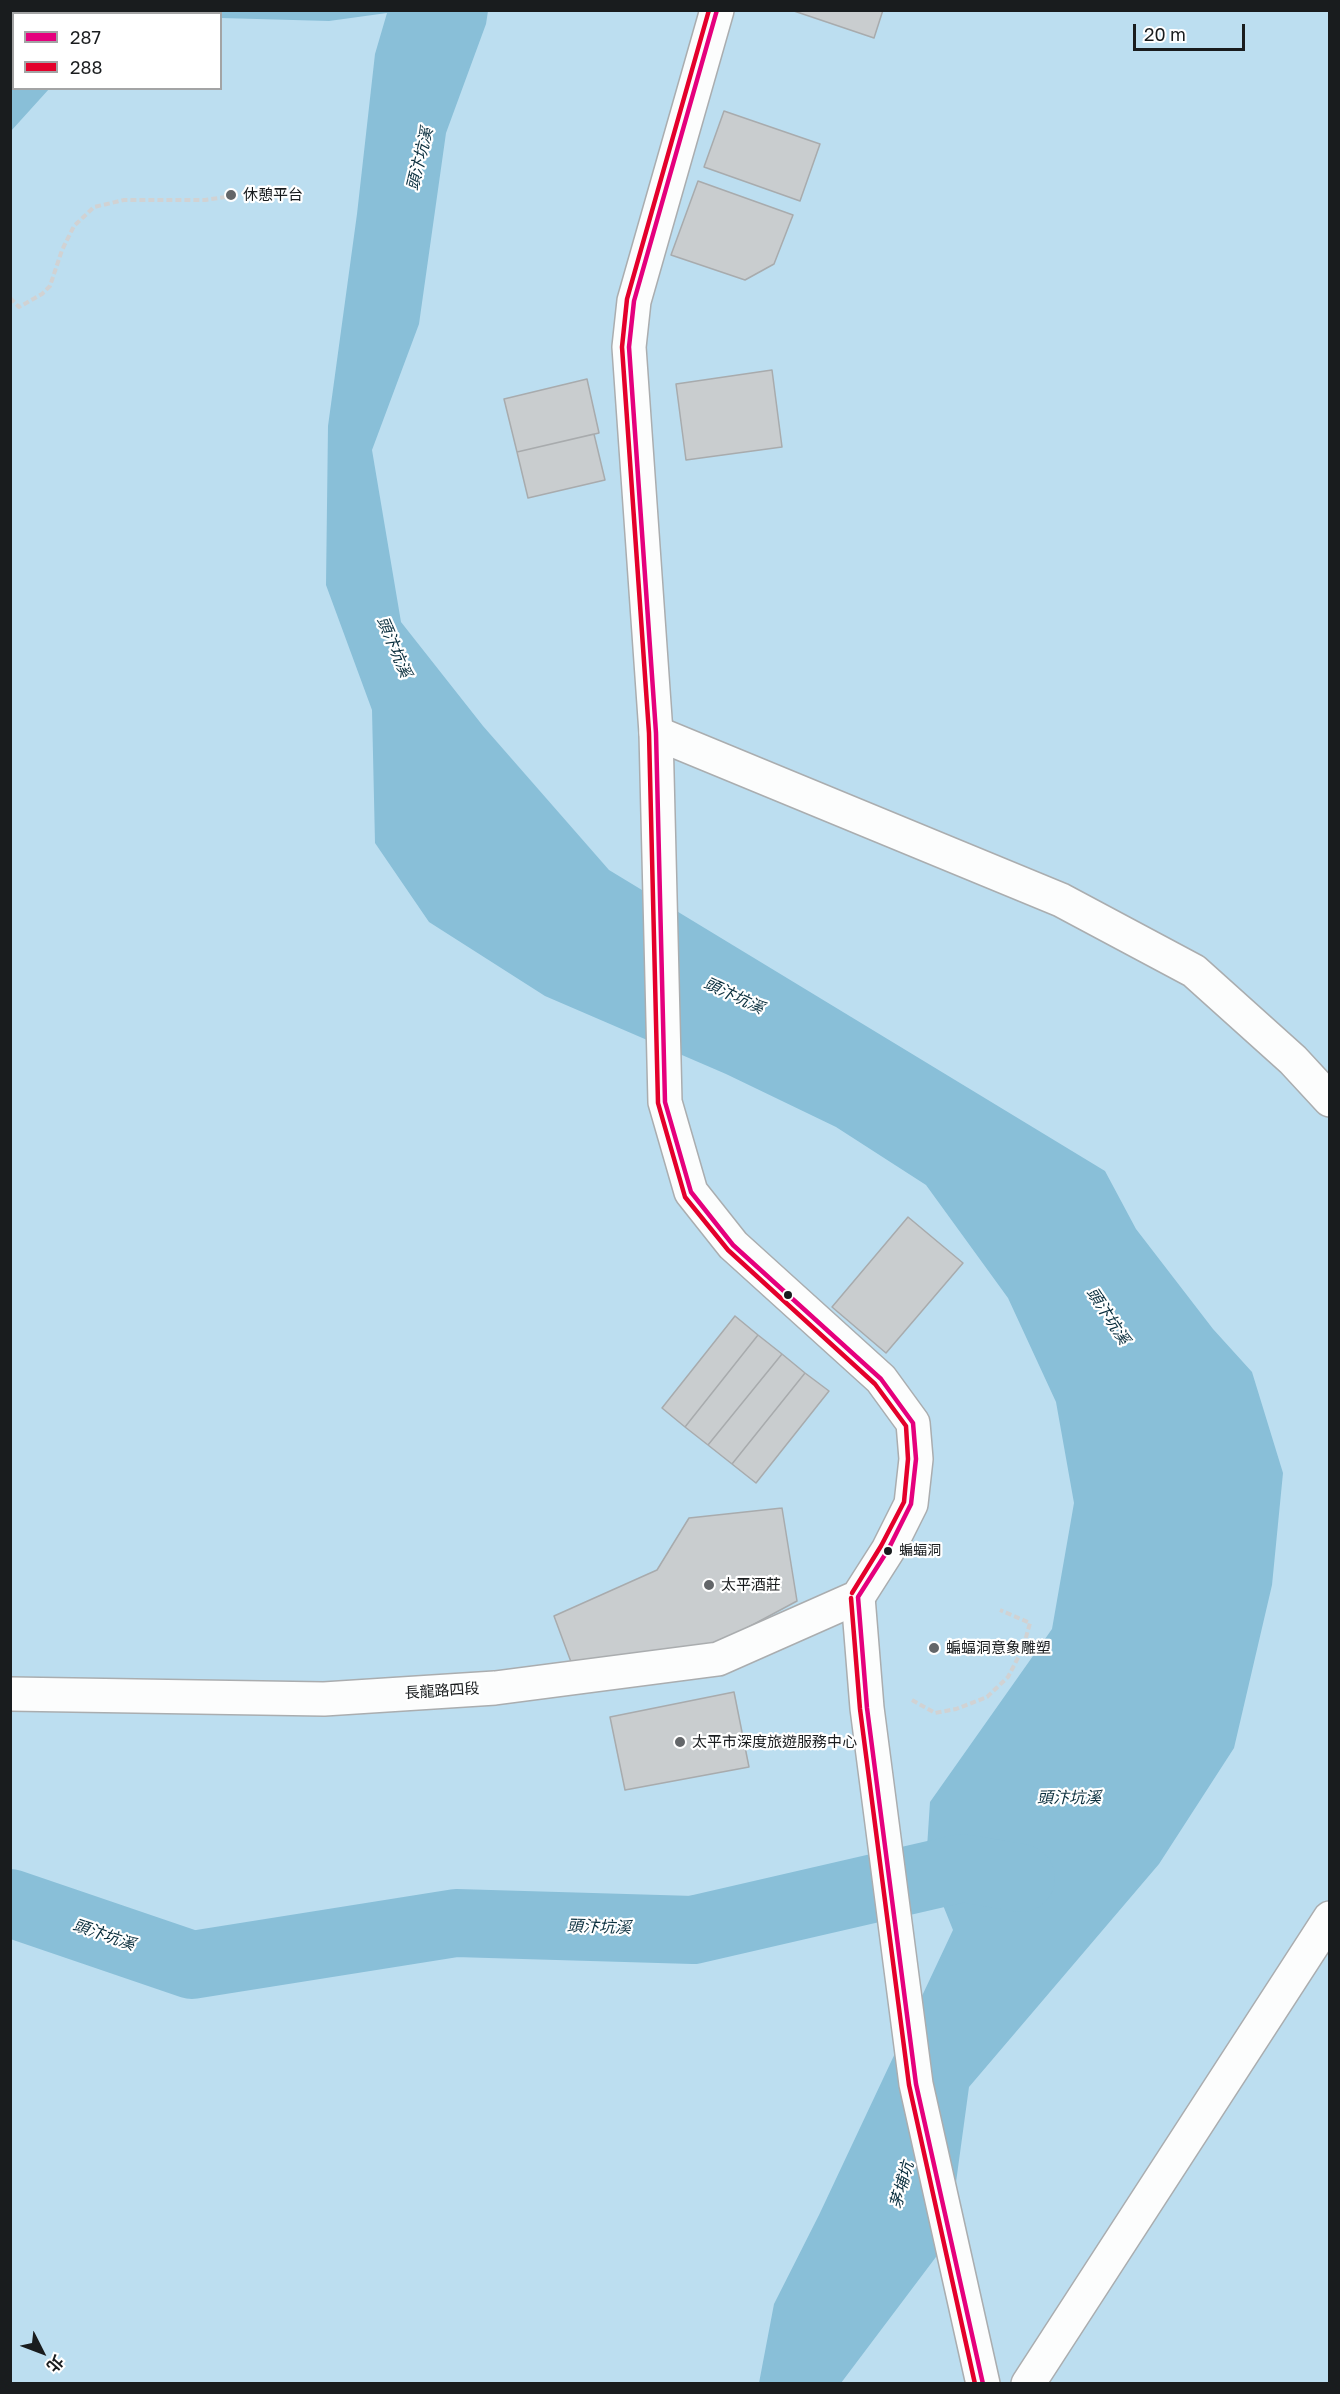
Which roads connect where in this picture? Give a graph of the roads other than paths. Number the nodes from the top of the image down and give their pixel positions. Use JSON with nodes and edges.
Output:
{"nodes":[{"id":1,"x":717,"y":10,"type":"edge"},
{"id":2,"x":656,"y":733,"type":"junction"},
{"id":3,"x":1329,"y":1100,"type":"edge"},
{"id":4,"x":858,"y":1597,"type":"junction"},
{"id":5,"x":10,"y":1694,"type":"edge"},
{"id":6,"x":1329,"y":1918,"type":"edge"},
{"id":7,"x":983,"y":2384,"type":"edge"},
{"id":8,"x":1028,"y":2384,"type":"edge"}],
"edges":[{"from":1,"to":2,"type":"main road"},
{"from":2,"to":3,"type":"main road"},
{"from":2,"to":4,"type":"main road"},
{"from":4,"to":5,"type":"main road","name":"長龍路四段"},
{"from":4,"to":7,"type":"main road"},
{"from":6,"to":8,"type":"main road"}]}
